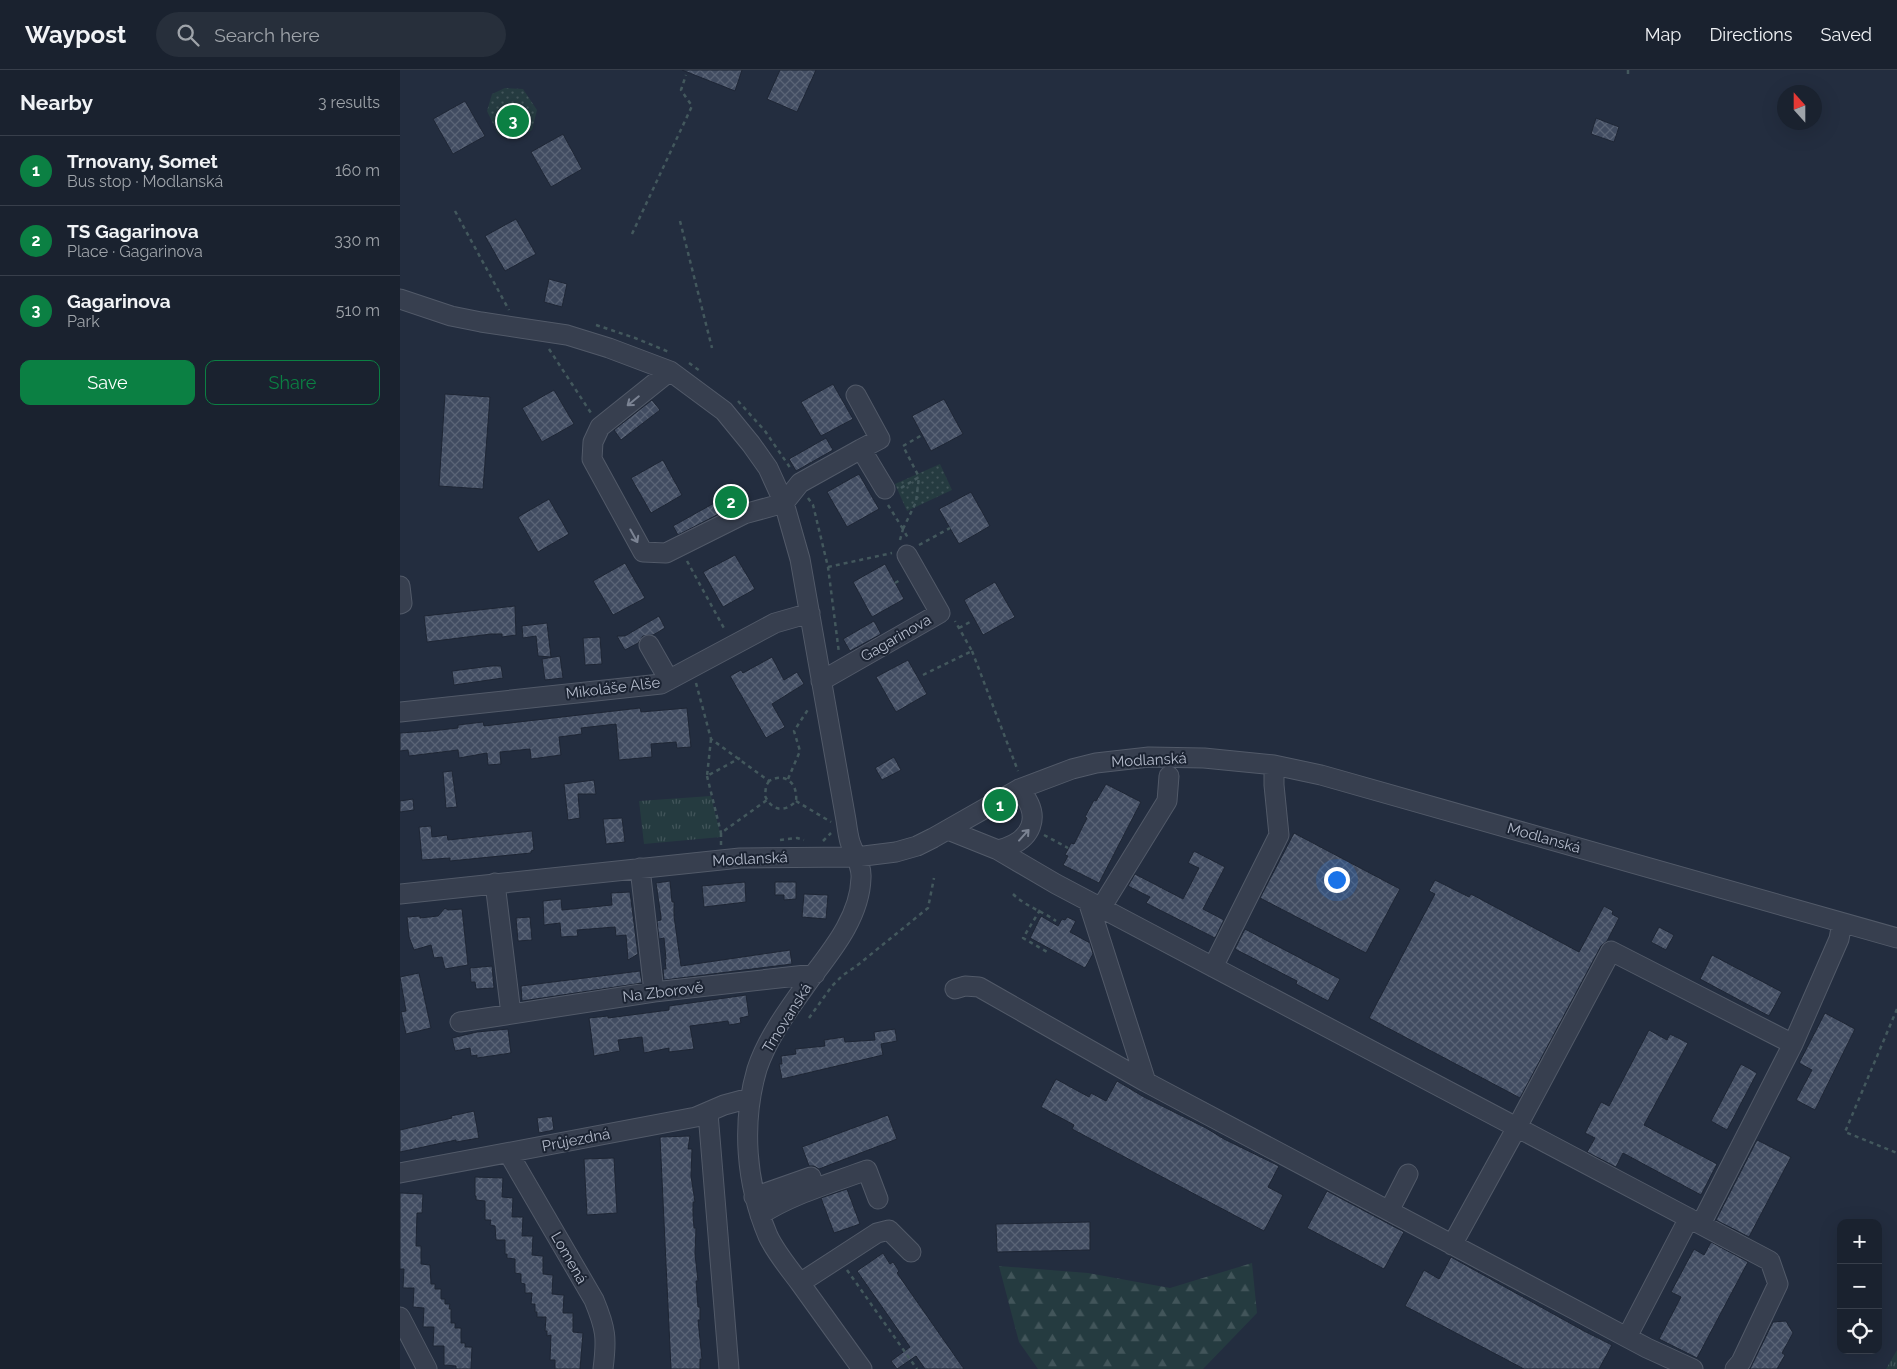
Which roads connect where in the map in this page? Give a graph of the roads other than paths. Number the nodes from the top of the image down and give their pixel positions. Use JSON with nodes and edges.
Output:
{"nodes":[{"id":1,"x":400,"y":299,"type":"edge"},
{"id":2,"x":675,"y":361,"type":"junction"},
{"id":3,"x":856,"y":395,"type":"dead end"},
{"id":4,"x":861,"y":449,"type":"junction"},
{"id":5,"x":892,"y":489,"type":"road end"},
{"id":6,"x":784,"y":503,"type":"junction"},
{"id":7,"x":904,"y":549,"type":"road end"},
{"id":8,"x":400,"y":586,"type":"edge"},
{"id":9,"x":400,"y":604,"type":"edge"},
{"id":10,"x":810,"y":613,"type":"junction"},
{"id":11,"x":648,"y":645,"type":"dead end"},
{"id":12,"x":669,"y":680,"type":"junction"},
{"id":13,"x":821,"y":681,"type":"junction"},
{"id":14,"x":400,"y":712,"type":"edge"},
{"id":15,"x":1274,"y":765,"type":"junction"},
{"id":16,"x":1169,"y":776,"type":"dead end"},
{"id":17,"x":1021,"y":788,"type":"junction"},
{"id":18,"x":948,"y":830,"type":"junction"},
{"id":19,"x":998,"y":850,"type":"junction"},
{"id":20,"x":856,"y":857,"type":"junction"},
{"id":21,"x":640,"y":868,"type":"junction"},
{"id":22,"x":496,"y":884,"type":"junction"},
{"id":23,"x":400,"y":894,"type":"edge"},
{"id":24,"x":1094,"y":904,"type":"junction"},
{"id":25,"x":1842,"y":923,"type":"junction"},
{"id":26,"x":1897,"y":938,"type":"edge"},
{"id":27,"x":1213,"y":967,"type":"junction"},
{"id":28,"x":815,"y":974,"type":"junction"},
{"id":29,"x":955,"y":989,"type":"dead end"},
{"id":30,"x":654,"y":992,"type":"junction"},
{"id":31,"x":511,"y":1014,"type":"junction"},
{"id":32,"x":460,"y":1022,"type":"dead end"},
{"id":33,"x":1793,"y":1044,"type":"junction"},
{"id":34,"x":1146,"y":1082,"type":"junction"},
{"id":35,"x":750,"y":1098,"type":"junction"},
{"id":36,"x":708,"y":1113,"type":"junction"},
{"id":37,"x":1517,"y":1127,"type":"junction"},
{"id":38,"x":509,"y":1154,"type":"junction"},
{"id":39,"x":400,"y":1173,"type":"edge"},
{"id":40,"x":1408,"y":1174,"type":"dead end"},
{"id":41,"x":811,"y":1178,"type":"dead end"},
{"id":42,"x":878,"y":1199,"type":"dead end"},
{"id":43,"x":757,"y":1206,"type":"junction"},
{"id":44,"x":1389,"y":1211,"type":"junction"},
{"id":45,"x":1695,"y":1221,"type":"junction"},
{"id":46,"x":1452,"y":1245,"type":"junction"},
{"id":47,"x":911,"y":1252,"type":"dead end"},
{"id":48,"x":800,"y":1283,"type":"junction"},
{"id":49,"x":400,"y":1317,"type":"edge"},
{"id":50,"x":1627,"y":1337,"type":"junction"},
{"id":51,"x":427,"y":1369,"type":"edge"},
{"id":52,"x":602,"y":1369,"type":"edge"},
{"id":53,"x":729,"y":1369,"type":"edge"},
{"id":54,"x":862,"y":1369,"type":"edge"},
{"id":55,"x":1693,"y":1369,"type":"edge"},
{"id":56,"x":1735,"y":1369,"type":"edge"}],
"edges":[{"from":1,"to":2,"type":"street"},
{"from":2,"to":6,"type":"street"},
{"from":2,"to":6,"type":"street","one_way":true},
{"from":3,"to":4,"type":"street"},
{"from":4,"to":5,"type":"street"},
{"from":4,"to":6,"type":"street"},
{"from":6,"to":10,"type":"street"},
{"from":7,"to":13,"type":"street","name":"Gagarinova"},
{"from":8,"to":9,"type":"street"},
{"from":10,"to":12,"type":"street","name":"Mikoláše Alše"},
{"from":10,"to":13,"type":"street"},
{"from":11,"to":12,"type":"street"},
{"from":12,"to":14,"type":"street","name":"Mikoláše Alše"},
{"from":13,"to":20,"type":"street"},
{"from":15,"to":17,"type":"street","name":"Modlanská"},
{"from":15,"to":25,"type":"street","name":"Modlanská"},
{"from":15,"to":27,"type":"street"},
{"from":16,"to":24,"type":"street"},
{"from":17,"to":18,"type":"street","name":"Modlanská"},
{"from":19,"to":17,"type":"street","one_way":true},
{"from":18,"to":19,"type":"street"},
{"from":18,"to":20,"type":"street","name":"Modlanská"},
{"from":19,"to":24,"type":"street"},
{"from":20,"to":21,"type":"street","name":"Modlanská"},
{"from":20,"to":28,"type":"street","name":"Trnovanská"},
{"from":21,"to":22,"type":"street","name":"Modlanská"},
{"from":21,"to":30,"type":"street"},
{"from":22,"to":23,"type":"street","name":"Modlanská"},
{"from":22,"to":31,"type":"street"},
{"from":24,"to":27,"type":"street"},
{"from":24,"to":34,"type":"street"},
{"from":25,"to":26,"type":"street","name":"Modlanská"},
{"from":25,"to":33,"type":"street"},
{"from":27,"to":37,"type":"street"},
{"from":28,"to":30,"type":"street","name":"Na Zborově"},
{"from":28,"to":35,"type":"street","name":"Trnovanská"},
{"from":29,"to":34,"type":"street"},
{"from":30,"to":31,"type":"street","name":"Na Zborově"},
{"from":31,"to":32,"type":"street","name":"Na Zborově"},
{"from":33,"to":37,"type":"street"},
{"from":33,"to":45,"type":"street"},
{"from":34,"to":44,"type":"street"},
{"from":35,"to":36,"type":"street","name":"Průjezdná"},
{"from":35,"to":43,"type":"street","name":"Trnovanská"},
{"from":36,"to":38,"type":"street","name":"Průjezdná"},
{"from":36,"to":53,"type":"street"},
{"from":37,"to":45,"type":"street"},
{"from":37,"to":46,"type":"street"},
{"from":38,"to":39,"type":"street","name":"Průjezdná"},
{"from":38,"to":52,"type":"street","name":"Lomená"},
{"from":40,"to":44,"type":"street"},
{"from":41,"to":43,"type":"street"},
{"from":42,"to":43,"type":"street"},
{"from":43,"to":48,"type":"street","name":"Trnovanská"},
{"from":44,"to":46,"type":"street"},
{"from":45,"to":50,"type":"street"},
{"from":45,"to":56,"type":"street"},
{"from":46,"to":50,"type":"street"},
{"from":47,"to":48,"type":"street"},
{"from":48,"to":54,"type":"street","name":"Trnovanská"},
{"from":49,"to":51,"type":"street"},
{"from":50,"to":55,"type":"street"}]}
